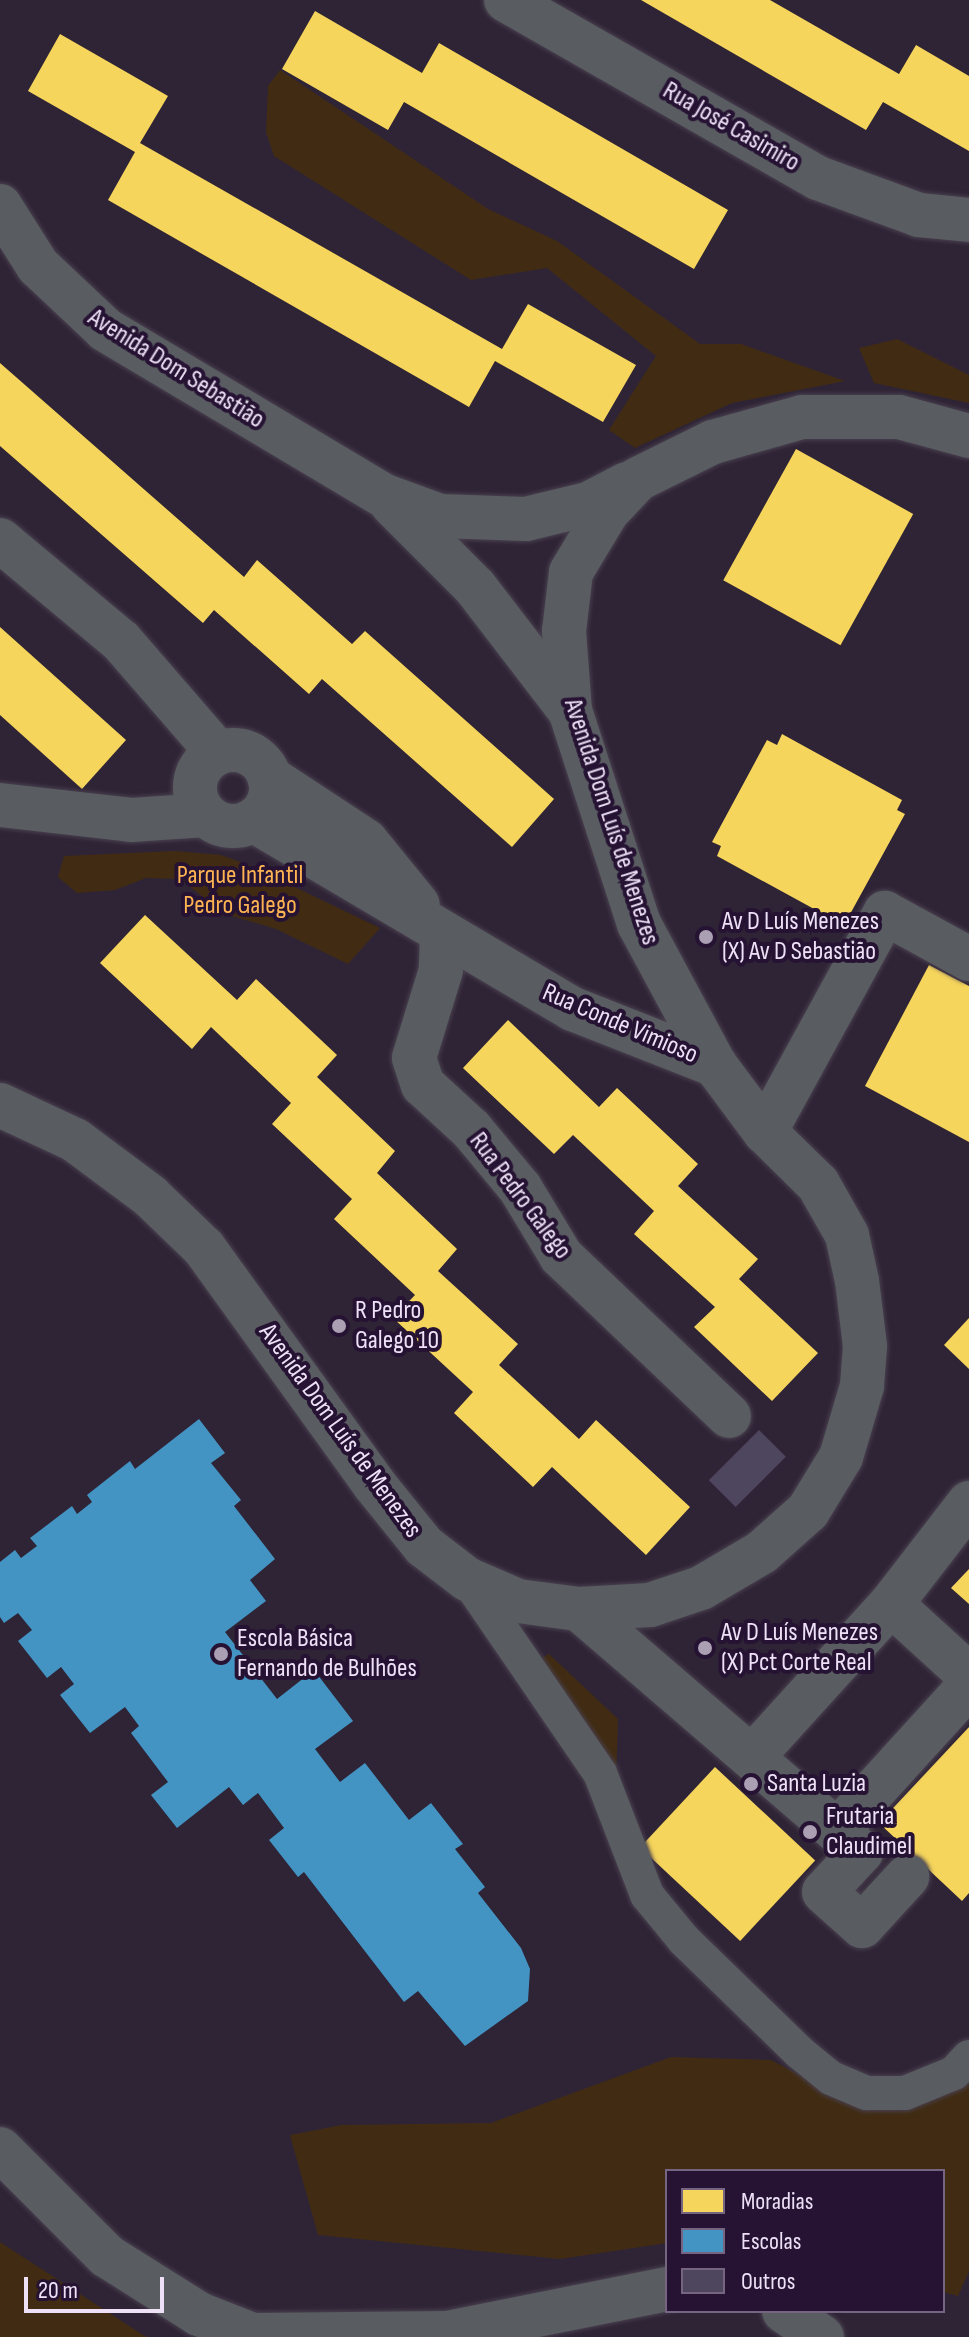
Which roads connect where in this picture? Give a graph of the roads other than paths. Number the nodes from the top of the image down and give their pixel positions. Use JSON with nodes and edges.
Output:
{"nodes":[{"id":1,"x":506,"y":0,"type":"edge"},
{"id":2,"x":0,"y":206,"type":"edge"},
{"id":3,"x":969,"y":220,"type":"edge"},
{"id":4,"x":969,"y":436,"type":"edge"},
{"id":5,"x":638,"y":479,"type":"junction"},
{"id":6,"x":385,"y":496,"type":"junction"},
{"id":7,"x":0,"y":540,"type":"edge"},
{"id":8,"x":570,"y":711,"type":"junction"},
{"id":9,"x":218,"y":753,"type":"junction"},
{"id":10,"x":269,"y":777,"type":"junction"},
{"id":11,"x":0,"y":805,"type":"edge"},
{"id":12,"x":206,"y":815,"type":"junction"},
{"id":13,"x":253,"y":820,"type":"junction"},
{"id":14,"x":442,"y":934,"type":"junction"},
{"id":15,"x":969,"y":959,"type":"edge"},
{"id":16,"x":715,"y":1065,"type":"junction"},
{"id":17,"x":0,"y":1105,"type":"edge"},
{"id":18,"x":765,"y":1132,"type":"junction"},
{"id":19,"x":729,"y":1416,"type":"dead end"},
{"id":20,"x":969,"y":1503,"type":"edge"},
{"id":21,"x":467,"y":1579,"type":"junction"},
{"id":22,"x":891,"y":1604,"type":"junction"},
{"id":23,"x":579,"y":1609,"type":"junction"},
{"id":24,"x":969,"y":1675,"type":"edge"},
{"id":25,"x":969,"y":1686,"type":"edge"},
{"id":26,"x":754,"y":1755,"type":"junction"},
{"id":27,"x":837,"y":1831,"type":"junction"},
{"id":28,"x":907,"y":1877,"type":"dead end"},
{"id":29,"x":969,"y":2057,"type":"edge"},
{"id":30,"x":0,"y":2149,"type":"edge"},
{"id":31,"x":665,"y":2289,"type":"edge"},
{"id":32,"x":620,"y":2300,"type":"junction"},
{"id":33,"x":787,"y":2313,"type":"edge"},
{"id":34,"x":256,"y":2336,"type":"edge"},
{"id":35,"x":384,"y":2337,"type":"edge"},
{"id":36,"x":571,"y":2337,"type":"edge"},
{"id":37,"x":822,"y":2337,"type":"edge"}],
"edges":[{"from":1,"to":3,"type":"street","name":"Rua José Casimiro"},
{"from":2,"to":6,"type":"street","name":"Avenida Dom Sebastião"},
{"from":4,"to":5,"type":"street","name":"Avenida Dom Luís de Menezes"},
{"from":5,"to":6,"type":"street"},
{"from":5,"to":8,"type":"street","name":"Avenida Dom Luís de Menezes"},
{"from":6,"to":8,"type":"street"},
{"from":7,"to":9,"type":"street"},
{"from":8,"to":16,"type":"street","name":"Avenida Dom Luís de Menezes"},
{"from":9,"to":10,"type":"street","name":"Rua Conde Vimioso"},
{"from":9,"to":12,"type":"street"},
{"from":10,"to":13,"type":"street"},
{"from":10,"to":14,"type":"street","name":"Rua Conde Vimioso"},
{"from":11,"to":12,"type":"street"},
{"from":12,"to":13,"type":"street"},
{"from":13,"to":14,"type":"street","name":"Rua Conde Vimioso"},
{"from":14,"to":16,"type":"street","name":"Rua Conde Vimioso"},
{"from":14,"to":19,"type":"street","name":"Rua Pedro Galego"},
{"from":15,"to":18,"type":"street"},
{"from":16,"to":18,"type":"street","name":"Avenida Dom Luís de Menezes"},
{"from":17,"to":21,"type":"street","name":"Avenida Dom Luís de Menezes"},
{"from":18,"to":23,"type":"street","name":"Avenida Dom Luís de Menezes"},
{"from":20,"to":22,"type":"street"},
{"from":21,"to":23,"type":"street","name":"Avenida Dom Luís de Menezes"},
{"from":21,"to":29,"type":"street"},
{"from":22,"to":24,"type":"street"},
{"from":22,"to":26,"type":"street"},
{"from":23,"to":26,"type":"street"},
{"from":25,"to":27,"type":"street"},
{"from":26,"to":27,"type":"street"},
{"from":27,"to":28,"type":"street"},
{"from":30,"to":34,"type":"street"},
{"from":31,"to":32,"type":"street"},
{"from":32,"to":35,"type":"street"},
{"from":32,"to":36,"type":"street"},
{"from":33,"to":37,"type":"street"},
{"from":34,"to":35,"type":"street"}]}
